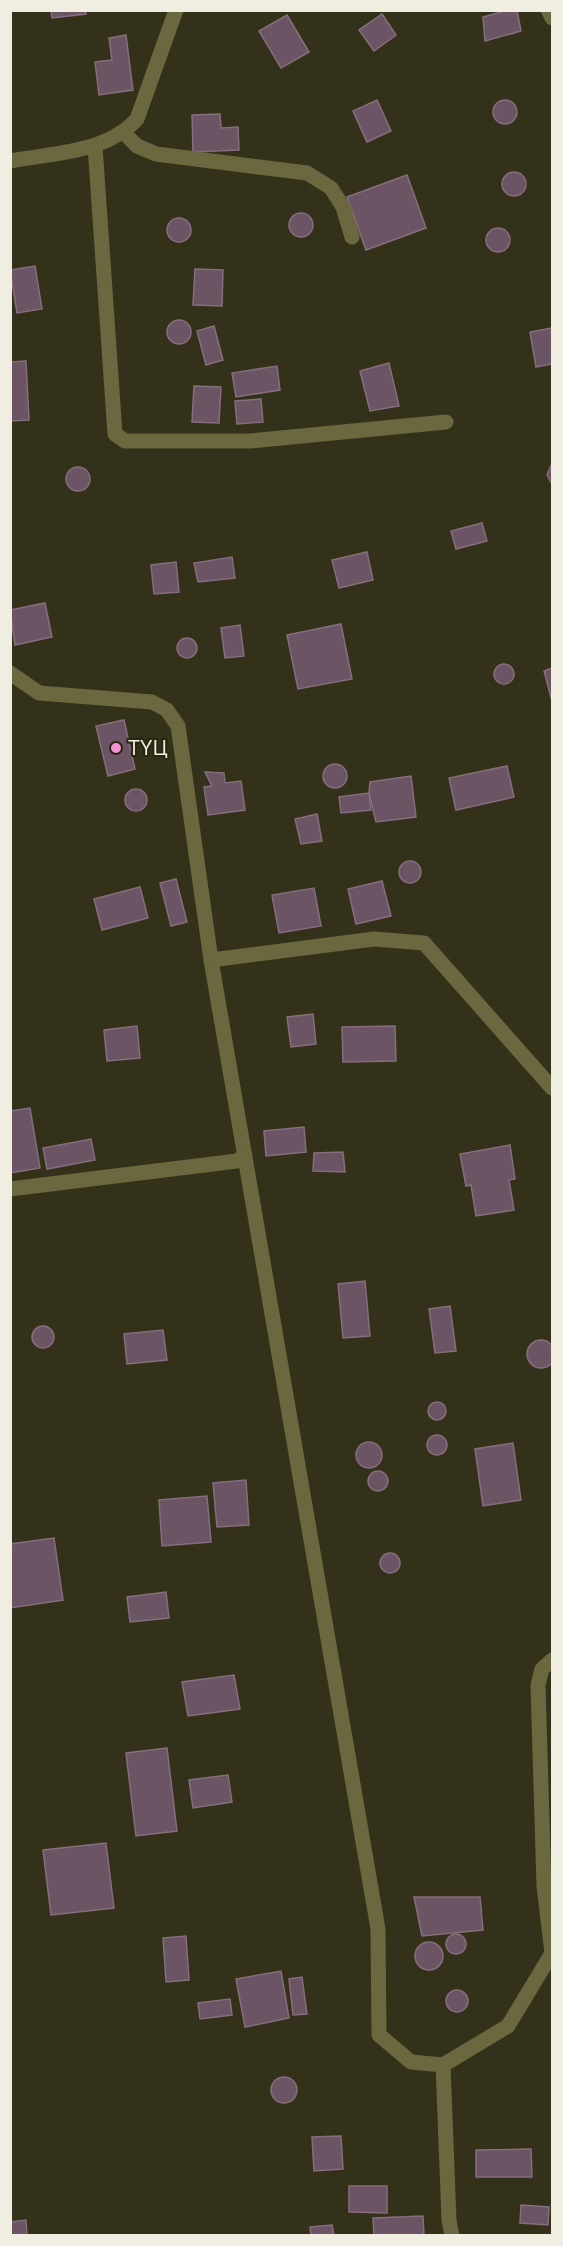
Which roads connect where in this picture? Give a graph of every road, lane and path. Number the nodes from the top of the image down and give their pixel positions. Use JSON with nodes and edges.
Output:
{"nodes":[{"id":1,"x":176,"y":10,"type":"edge"},
{"id":2,"x":548,"y":10,"type":"edge"},
{"id":3,"x":552,"y":18,"type":"edge"},
{"id":4,"x":124,"y":133,"type":"junction"},
{"id":5,"x":95,"y":146,"type":"junction"},
{"id":6,"x":10,"y":161,"type":"edge"},
{"id":7,"x":352,"y":237,"type":"dead end"},
{"id":8,"x":446,"y":422,"type":"dead end"},
{"id":9,"x":10,"y":673,"type":"edge"},
{"id":10,"x":211,"y":960,"type":"junction"},
{"id":11,"x":552,"y":1088,"type":"edge"},
{"id":12,"x":245,"y":1155,"type":"junction"},
{"id":13,"x":10,"y":1189,"type":"edge"},
{"id":14,"x":552,"y":1660,"type":"edge"},
{"id":15,"x":443,"y":2065,"type":"junction"},
{"id":16,"x":452,"y":2235,"type":"edge"}],
"edges":[{"from":1,"to":4,"type":"street"},
{"from":2,"to":3,"type":"street"},
{"from":4,"to":5,"type":"street"},
{"from":4,"to":7,"type":"street"},
{"from":5,"to":6,"type":"street"},
{"from":5,"to":8,"type":"street"},
{"from":9,"to":10,"type":"street"},
{"from":10,"to":11,"type":"street"},
{"from":10,"to":12,"type":"street"},
{"from":12,"to":13,"type":"street"},
{"from":12,"to":15,"type":"street"},
{"from":14,"to":15,"type":"street"},
{"from":15,"to":16,"type":"street"}]}
